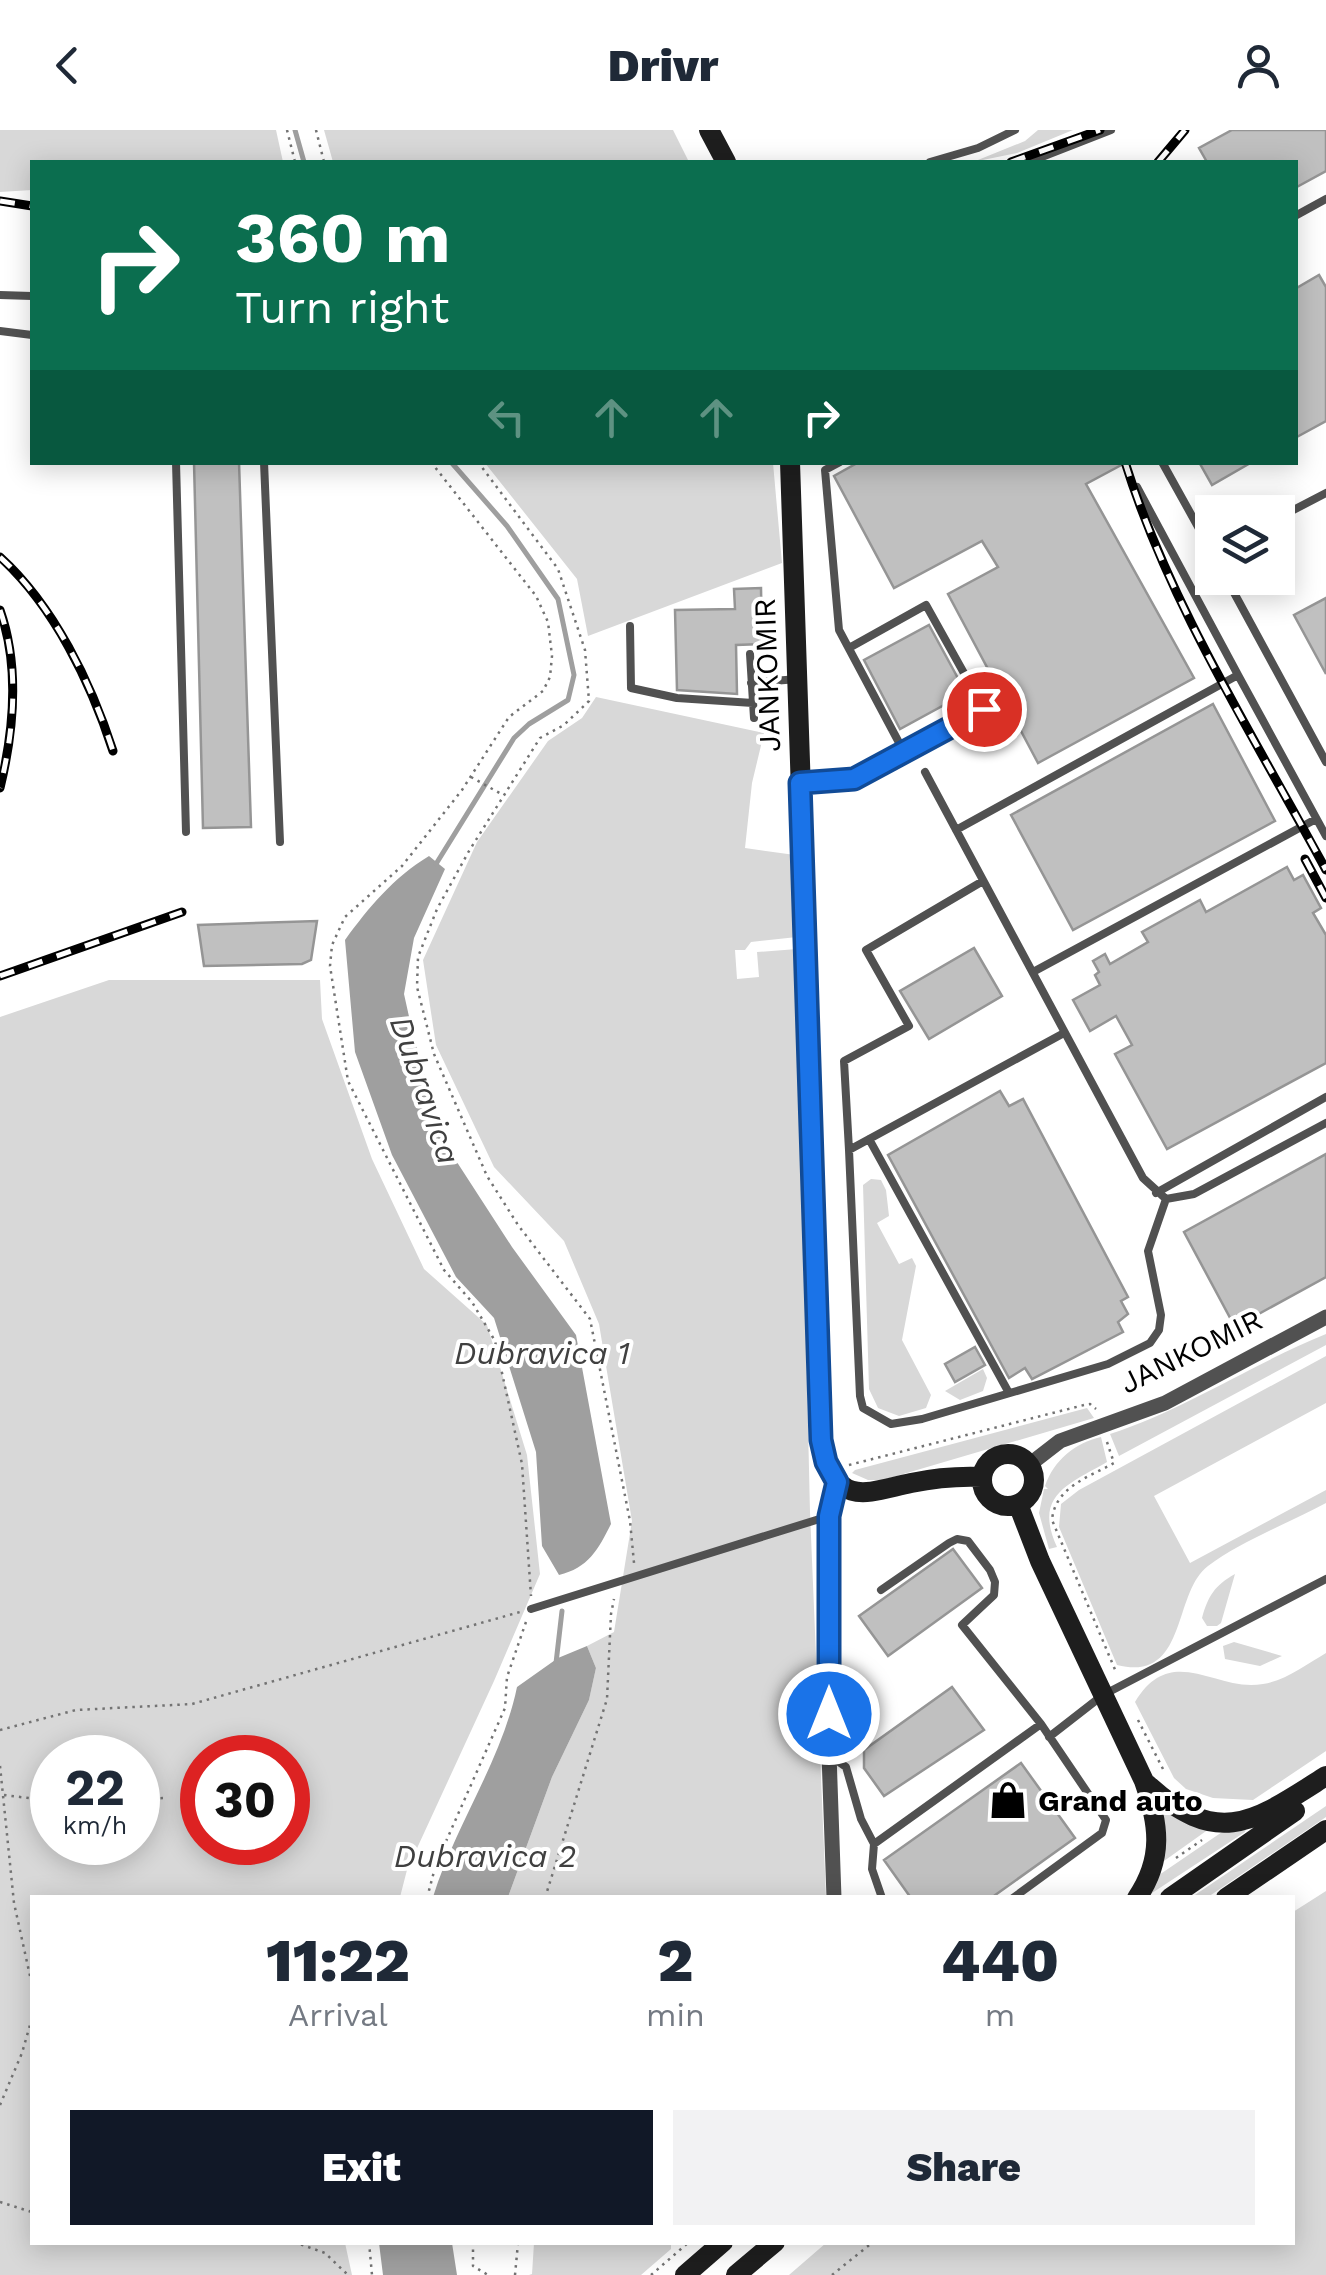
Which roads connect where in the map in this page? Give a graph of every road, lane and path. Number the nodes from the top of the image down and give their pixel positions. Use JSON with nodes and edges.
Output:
{"nodes":[{"id":1,"x":287,"y":130,"type":"edge"},
{"id":2,"x":316,"y":130,"type":"edge"},
{"id":3,"x":709,"y":130,"type":"edge"},
{"id":4,"x":1015,"y":130,"type":"edge"},
{"id":5,"x":1110,"y":130,"type":"edge"},
{"id":6,"x":294,"y":160,"type":"edge"},
{"id":7,"x":324,"y":160,"type":"edge"},
{"id":8,"x":725,"y":160,"type":"edge"},
{"id":9,"x":937,"y":160,"type":"edge"},
{"id":10,"x":1035,"y":160,"type":"edge"},
{"id":11,"x":1326,"y":199,"type":"edge"},
{"id":12,"x":1298,"y":214,"type":"edge"},
{"id":13,"x":0,"y":295,"type":"edge"},
{"id":14,"x":30,"y":296,"type":"edge"},
{"id":15,"x":0,"y":331,"type":"edge"},
{"id":16,"x":30,"y":335,"type":"edge"},
{"id":17,"x":176,"y":465,"type":"edge"},
{"id":18,"x":264,"y":465,"type":"edge"},
{"id":19,"x":434,"y":465,"type":"edge"},
{"id":20,"x":480,"y":465,"type":"edge"},
{"id":21,"x":790,"y":465,"type":"edge"},
{"id":22,"x":835,"y":465,"type":"edge"},
{"id":23,"x":1164,"y":465,"type":"edge"},
{"id":24,"x":1138,"y":487,"type":"dead end"},
{"id":25,"x":1326,"y":493,"type":"edge"},
{"id":26,"x":1295,"y":509,"type":"edge"},
{"id":27,"x":1195,"y":521,"type":"edge"},
{"id":28,"x":1235,"y":595,"type":"edge"},
{"id":29,"x":630,"y":626,"type":"dead end"},
{"id":30,"x":849,"y":648,"type":"junction"},
{"id":31,"x":750,"y":654,"type":"dead end"},
{"id":32,"x":1238,"y":675,"type":"junction"},
{"id":33,"x":797,"y":679,"type":"junction"},
{"id":34,"x":752,"y":683,"type":"junction"},
{"id":35,"x":753,"y":703,"type":"junction"},
{"id":36,"x":754,"y":718,"type":"dead end"},
{"id":37,"x":904,"y":752,"type":"junction"},
{"id":38,"x":1326,"y":762,"type":"edge"},
{"id":39,"x":925,"y":772,"type":"dead end"},
{"id":40,"x":470,"y":777,"type":"junction"},
{"id":41,"x":800,"y":783,"type":"junction"},
{"id":42,"x":504,"y":796,"type":"junction"},
{"id":43,"x":1316,"y":818,"type":"junction"},
{"id":44,"x":956,"y":830,"type":"junction"},
{"id":45,"x":186,"y":832,"type":"dead end"},
{"id":46,"x":1326,"y":836,"type":"edge"},
{"id":47,"x":280,"y":842,"type":"dead end"},
{"id":48,"x":983,"y":881,"type":"junction"},
{"id":49,"x":1033,"y":972,"type":"junction"},
{"id":50,"x":1064,"y":1032,"type":"junction"},
{"id":51,"x":1326,"y":1098,"type":"edge"},
{"id":52,"x":1326,"y":1123,"type":"edge"},
{"id":53,"x":869,"y":1139,"type":"junction"},
{"id":54,"x":849,"y":1150,"type":"junction"},
{"id":55,"x":1156,"y":1193,"type":"junction"},
{"id":56,"x":1166,"y":1200,"type":"junction"},
{"id":57,"x":1326,"y":1317,"type":"edge"},
{"id":58,"x":1008,"y":1394,"type":"junction"},
{"id":59,"x":1099,"y":1417,"type":"dead end"},
{"id":60,"x":1105,"y":1435,"type":"dead end"},
{"id":61,"x":1030,"y":1465,"type":"junction"},
{"id":62,"x":842,"y":1473,"type":"junction"},
{"id":63,"x":982,"y":1476,"type":"junction"},
{"id":64,"x":1018,"y":1504,"type":"junction"},
{"id":65,"x":829,"y":1516,"type":"junction"},
{"id":66,"x":634,"y":1575,"type":"junction"},
{"id":67,"x":620,"y":1579,"type":"junction"},
{"id":68,"x":1326,"y":1579,"type":"edge"},
{"id":69,"x":881,"y":1590,"type":"dead end"},
{"id":70,"x":530,"y":1608,"type":"junction"},
{"id":71,"x":1122,"y":1685,"type":"junction"},
{"id":72,"x":1103,"y":1695,"type":"junction"},
{"id":73,"x":1040,"y":1724,"type":"junction"},
{"id":74,"x":0,"y":1730,"type":"edge"},
{"id":75,"x":1049,"y":1737,"type":"junction"},
{"id":76,"x":829,"y":1754,"type":"junction"},
{"id":77,"x":0,"y":1766,"type":"edge"},
{"id":78,"x":1326,"y":1776,"type":"edge"},
{"id":79,"x":1170,"y":1780,"type":"dead end"},
{"id":80,"x":1144,"y":1781,"type":"junction"},
{"id":81,"x":1326,"y":1790,"type":"edge"},
{"id":82,"x":3,"y":1795,"type":"junction"},
{"id":83,"x":30,"y":1798,"type":"edge"},
{"id":84,"x":160,"y":1798,"type":"edge"},
{"id":85,"x":164,"y":1798,"type":"dead end"},
{"id":86,"x":1326,"y":1830,"type":"edge"},
{"id":87,"x":1202,"y":1840,"type":"dead end"},
{"id":88,"x":874,"y":1844,"type":"junction"},
{"id":89,"x":1174,"y":1859,"type":"dead end"},
{"id":90,"x":427,"y":1895,"type":"edge"},
{"id":91,"x":547,"y":1895,"type":"edge"},
{"id":92,"x":834,"y":1895,"type":"edge"},
{"id":93,"x":881,"y":1895,"type":"edge"},
{"id":94,"x":1018,"y":1895,"type":"edge"},
{"id":95,"x":1139,"y":1895,"type":"edge"},
{"id":96,"x":1174,"y":1895,"type":"edge"},
{"id":97,"x":1230,"y":1895,"type":"edge"},
{"id":98,"x":30,"y":1978,"type":"edge"},
{"id":99,"x":30,"y":2025,"type":"edge"},
{"id":100,"x":0,"y":2105,"type":"edge"},
{"id":101,"x":0,"y":2202,"type":"edge"},
{"id":102,"x":30,"y":2211,"type":"edge"},
{"id":103,"x":302,"y":2245,"type":"edge"},
{"id":104,"x":369,"y":2245,"type":"edge"},
{"id":105,"x":473,"y":2245,"type":"edge"},
{"id":106,"x":518,"y":2245,"type":"edge"},
{"id":107,"x":685,"y":2245,"type":"edge"},
{"id":108,"x":720,"y":2245,"type":"edge"},
{"id":109,"x":771,"y":2245,"type":"edge"},
{"id":110,"x":869,"y":2245,"type":"edge"},
{"id":111,"x":348,"y":2275,"type":"edge"},
{"id":112,"x":372,"y":2275,"type":"edge"},
{"id":113,"x":488,"y":2275,"type":"edge"},
{"id":114,"x":516,"y":2275,"type":"edge"},
{"id":115,"x":650,"y":2275,"type":"edge"},
{"id":116,"x":685,"y":2275,"type":"edge"},
{"id":117,"x":736,"y":2275,"type":"edge"},
{"id":118,"x":832,"y":2275,"type":"edge"}],
"edges":[{"from":1,"to":6,"type":"path"},
{"from":2,"to":7,"type":"path"},
{"from":3,"to":8,"type":"street"},
{"from":4,"to":9,"type":"lane"},
{"from":5,"to":10,"type":"lane"},
{"from":11,"to":12,"type":"lane"},
{"from":13,"to":14,"type":"lane"},
{"from":15,"to":16,"type":"lane"},
{"from":17,"to":45,"type":"lane"},
{"from":18,"to":47,"type":"lane"},
{"from":19,"to":40,"type":"path"},
{"from":20,"to":42,"type":"path"},
{"from":21,"to":33,"type":"street","name":"JANKOMIR"},
{"from":22,"to":30,"type":"lane"},
{"from":23,"to":27,"type":"lane"},
{"from":24,"to":32,"type":"lane"},
{"from":25,"to":26,"type":"lane"},
{"from":28,"to":38,"type":"lane"},
{"from":29,"to":35,"type":"lane"},
{"from":30,"to":37,"type":"lane"},
{"from":30,"to":37,"type":"lane"},
{"from":31,"to":34,"type":"lane"},
{"from":32,"to":43,"type":"lane"},
{"from":32,"to":44,"type":"lane"},
{"from":33,"to":34,"type":"lane"},
{"from":33,"to":41,"type":"street","name":"JANKOMIR"},
{"from":34,"to":35,"type":"lane"},
{"from":35,"to":36,"type":"lane"},
{"from":37,"to":41,"type":"lane"},
{"from":39,"to":44,"type":"lane"},
{"from":40,"to":42,"type":"path"},
{"from":40,"to":70,"type":"path"},
{"from":41,"to":62,"type":"street","name":"JANKOMIR"},
{"from":42,"to":66,"type":"path"},
{"from":43,"to":46,"type":"lane"},
{"from":43,"to":49,"type":"lane"},
{"from":44,"to":48,"type":"lane"},
{"from":48,"to":49,"type":"lane"},
{"from":48,"to":54,"type":"lane"},
{"from":49,"to":50,"type":"lane"},
{"from":50,"to":53,"type":"lane"},
{"from":50,"to":55,"type":"lane"},
{"from":51,"to":55,"type":"lane"},
{"from":52,"to":56,"type":"lane"},
{"from":53,"to":54,"type":"lane"},
{"from":53,"to":58,"type":"lane"},
{"from":54,"to":58,"type":"lane"},
{"from":55,"to":56,"type":"lane"},
{"from":56,"to":58,"type":"lane"},
{"from":57,"to":61,"type":"street","name":"JANKOMIR"},
{"from":59,"to":62,"type":"path"},
{"from":60,"to":71,"type":"path"},
{"from":61,"to":63,"type":"street"},
{"from":61,"to":64,"type":"street"},
{"from":62,"to":63,"type":"street"},
{"from":62,"to":65,"type":"street"},
{"from":63,"to":64,"type":"street"},
{"from":64,"to":72,"type":"street"},
{"from":65,"to":66,"type":"lane"},
{"from":65,"to":76,"type":"street"},
{"from":66,"to":67,"type":"lane"},
{"from":67,"to":70,"type":"lane"},
{"from":67,"to":91,"type":"path"},
{"from":68,"to":71,"type":"lane"},
{"from":69,"to":73,"type":"lane"},
{"from":70,"to":74,"type":"path"},
{"from":70,"to":90,"type":"path"},
{"from":71,"to":72,"type":"lane"},
{"from":71,"to":79,"type":"path"},
{"from":72,"to":75,"type":"lane"},
{"from":72,"to":80,"type":"street"},
{"from":73,"to":75,"type":"lane"},
{"from":73,"to":88,"type":"lane"},
{"from":75,"to":94,"type":"lane"},
{"from":76,"to":88,"type":"lane"},
{"from":76,"to":92,"type":"street"},
{"from":77,"to":82,"type":"path"},
{"from":78,"to":80,"type":"street"},
{"from":80,"to":95,"type":"street"},
{"from":81,"to":96,"type":"street"},
{"from":82,"to":83,"type":"path"},
{"from":82,"to":98,"type":"path"},
{"from":84,"to":85,"type":"path"},
{"from":86,"to":97,"type":"street"},
{"from":87,"to":89,"type":"path"},
{"from":88,"to":93,"type":"lane"},
{"from":99,"to":100,"type":"path"},
{"from":101,"to":102,"type":"path"},
{"from":103,"to":111,"type":"path"},
{"from":104,"to":112,"type":"path"},
{"from":105,"to":113,"type":"path"},
{"from":106,"to":114,"type":"path"},
{"from":107,"to":115,"type":"path"},
{"from":108,"to":116,"type":"street"},
{"from":109,"to":117,"type":"street"},
{"from":110,"to":118,"type":"path"}]}
